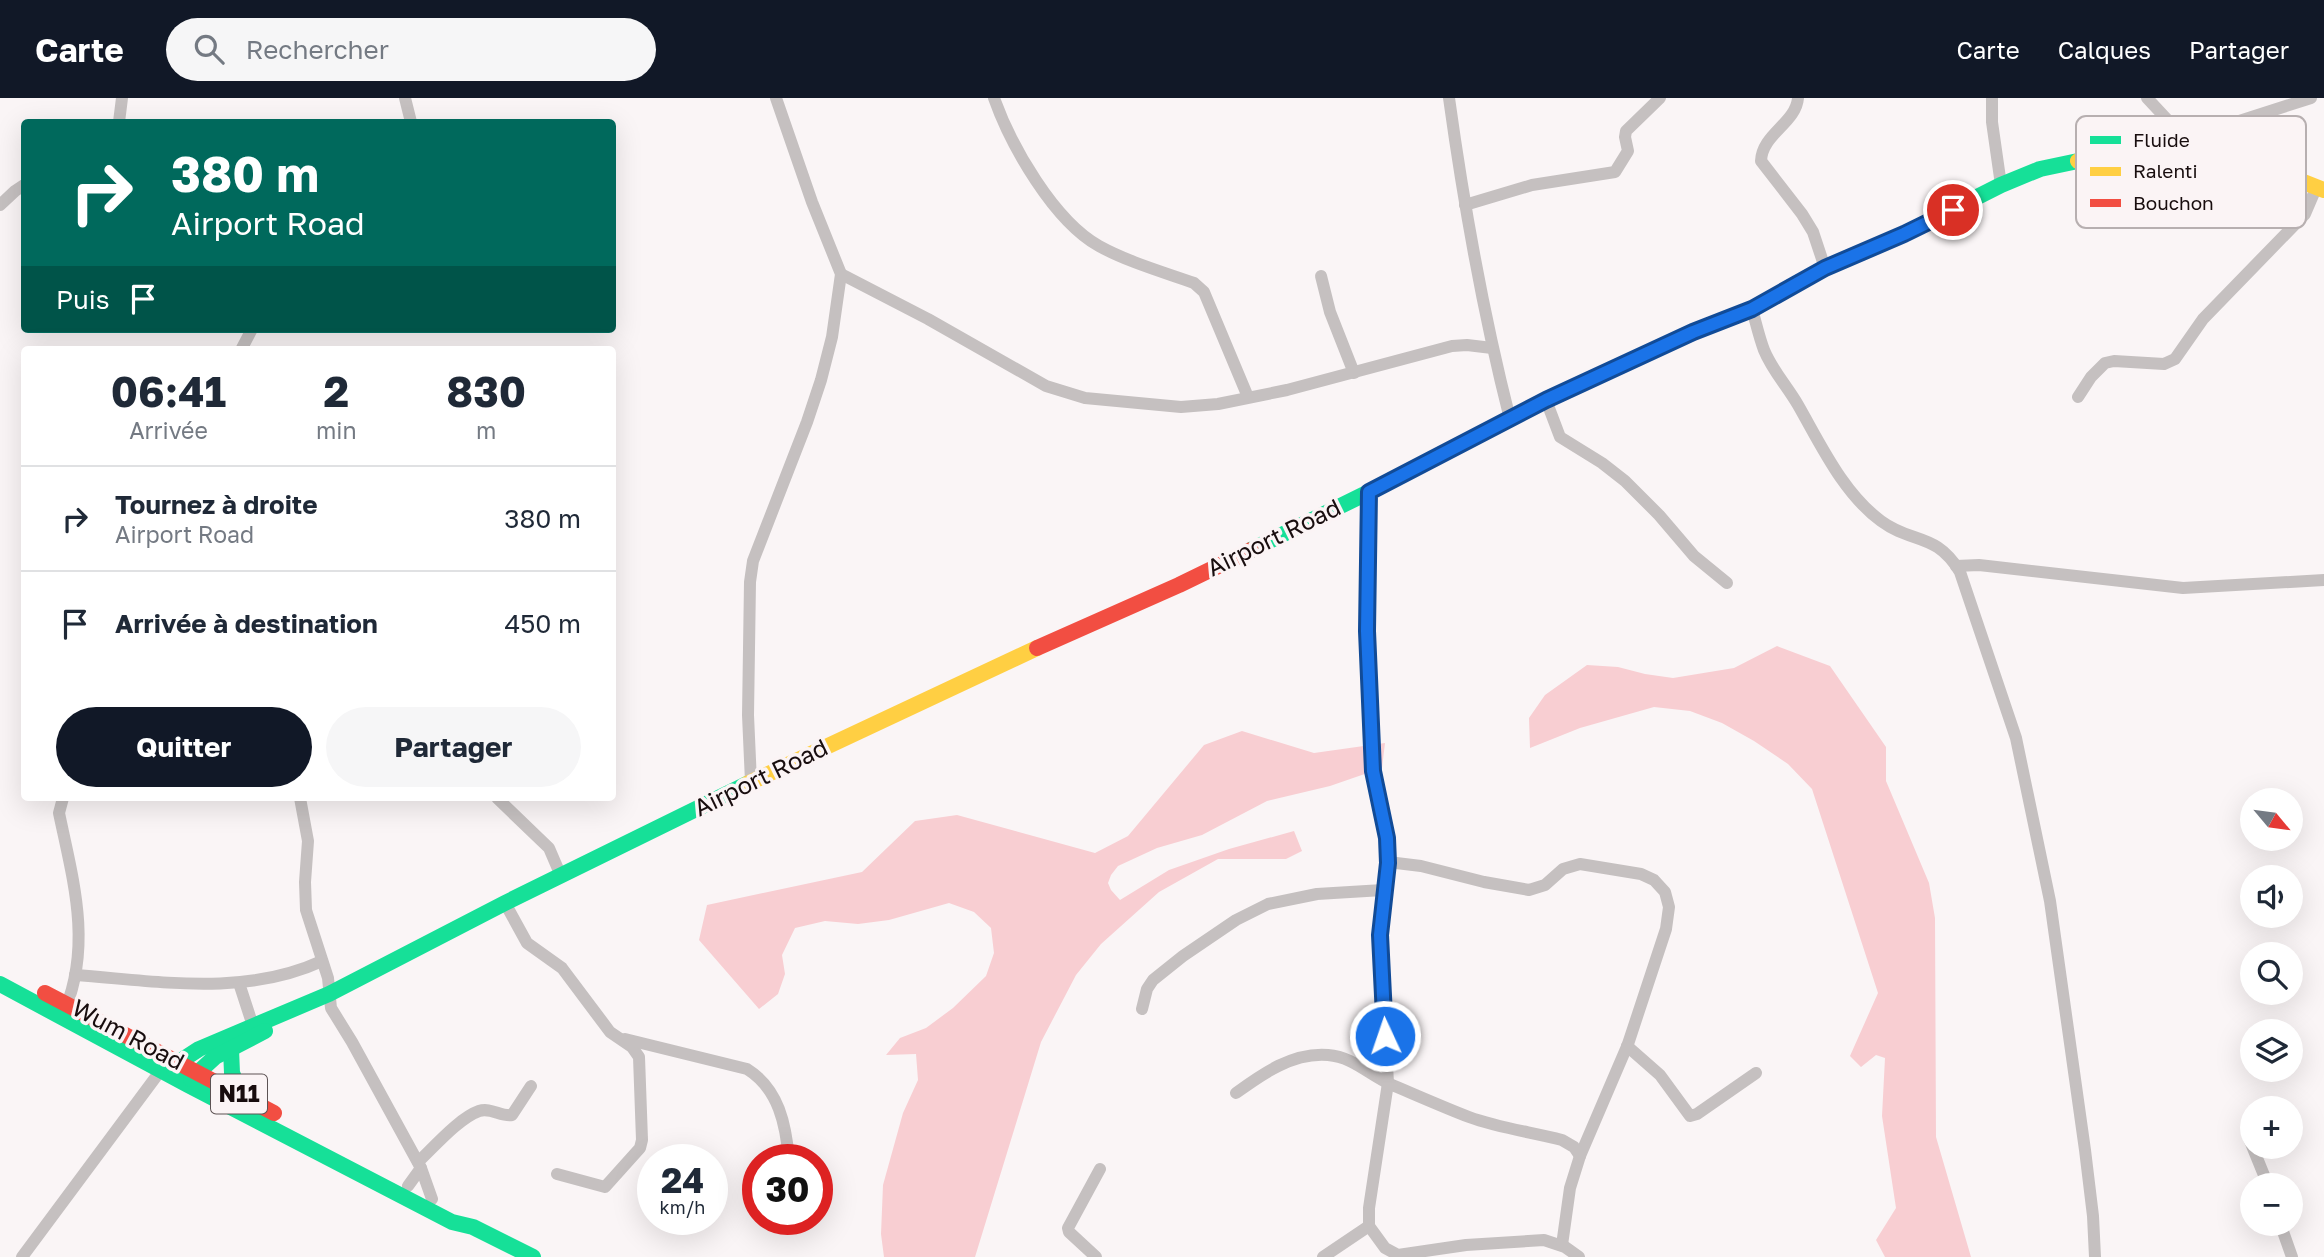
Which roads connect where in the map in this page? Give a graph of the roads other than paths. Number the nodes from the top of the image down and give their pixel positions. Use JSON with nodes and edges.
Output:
{"nodes":[{"id":1,"x":122,"y":98,"type":"edge"},
{"id":2,"x":405,"y":98,"type":"edge"},
{"id":3,"x":776,"y":98,"type":"edge"},
{"id":4,"x":994,"y":98,"type":"edge"},
{"id":5,"x":1449,"y":98,"type":"edge"},
{"id":6,"x":1660,"y":98,"type":"edge"},
{"id":7,"x":1798,"y":98,"type":"edge"},
{"id":8,"x":1992,"y":98,"type":"edge"},
{"id":9,"x":2147,"y":98,"type":"edge"},
{"id":10,"x":2311,"y":98,"type":"edge"},
{"id":11,"x":2164,"y":116,"type":"edge"},
{"id":12,"x":2255,"y":116,"type":"edge"},
{"id":13,"x":119,"y":119,"type":"edge"},
{"id":14,"x":410,"y":119,"type":"edge"},
{"id":15,"x":2076,"y":161,"type":"edge"},
{"id":16,"x":2001,"y":185,"type":"junction"},
{"id":17,"x":21,"y":187,"type":"edge"},
{"id":18,"x":2320,"y":188,"type":"edge"},
{"id":19,"x":0,"y":205,"type":"edge"},
{"id":20,"x":1465,"y":205,"type":"junction"},
{"id":21,"x":2306,"y":212,"type":"edge"},
{"id":22,"x":2291,"y":228,"type":"edge"},
{"id":23,"x":1825,"y":268,"type":"junction"},
{"id":24,"x":841,"y":274,"type":"junction"},
{"id":25,"x":1321,"y":276,"type":"dead end"},
{"id":26,"x":1752,"y":309,"type":"junction"},
{"id":27,"x":1492,"y":348,"type":"junction"},
{"id":28,"x":1354,"y":373,"type":"junction"},
{"id":29,"x":1248,"y":397,"type":"junction"},
{"id":30,"x":2078,"y":397,"type":"dead end"},
{"id":31,"x":1546,"y":400,"type":"junction"},
{"id":32,"x":1510,"y":419,"type":"junction"},
{"id":33,"x":1369,"y":492,"type":"junction"},
{"id":34,"x":1956,"y":566,"type":"junction"},
{"id":35,"x":2324,"y":580,"type":"edge"},
{"id":36,"x":1727,"y":583,"type":"dead end"},
{"id":37,"x":751,"y":782,"type":"junction"},
{"id":38,"x":62,"y":801,"type":"edge"},
{"id":39,"x":301,"y":801,"type":"edge"},
{"id":40,"x":500,"y":801,"type":"edge"},
{"id":41,"x":1388,"y":863,"type":"junction"},
{"id":42,"x":561,"y":876,"type":"junction"},
{"id":43,"x":1384,"y":891,"type":"junction"},
{"id":44,"x":505,"y":903,"type":"junction"},
{"id":45,"x":322,"y":961,"type":"junction"},
{"id":46,"x":0,"y":970,"type":"edge"},
{"id":47,"x":75,"y":975,"type":"junction"},
{"id":48,"x":239,"y":983,"type":"junction"},
{"id":49,"x":0,"y":984,"type":"edge"},
{"id":50,"x":329,"y":994,"type":"junction"},
{"id":51,"x":1142,"y":1009,"type":"dead end"},
{"id":52,"x":64,"y":1011,"type":"junction"},
{"id":53,"x":281,"y":1014,"type":"junction"},
{"id":54,"x":253,"y":1027,"type":"junction"},
{"id":55,"x":616,"y":1037,"type":"junction"},
{"id":56,"x":1628,"y":1046,"type":"junction"},
{"id":57,"x":231,"y":1049,"type":"junction"},
{"id":58,"x":170,"y":1069,"type":"junction"},
{"id":59,"x":1756,"y":1073,"type":"dead end"},
{"id":60,"x":192,"y":1078,"type":"junction"},
{"id":61,"x":1388,"y":1083,"type":"junction"},
{"id":62,"x":531,"y":1086,"type":"dead end"},
{"id":63,"x":1236,"y":1093,"type":"dead end"},
{"id":64,"x":242,"y":1096,"type":"junction"},
{"id":65,"x":788,"y":1144,"type":"edge"},
{"id":66,"x":1580,"y":1156,"type":"junction"},
{"id":67,"x":419,"y":1165,"type":"junction"},
{"id":68,"x":1100,"y":1168,"type":"dead end"},
{"id":69,"x":557,"y":1174,"type":"dead end"},
{"id":70,"x":408,"y":1186,"type":"junction"},
{"id":71,"x":432,"y":1199,"type":"junction"},
{"id":72,"x":1369,"y":1226,"type":"junction"},
{"id":73,"x":473,"y":1227,"type":"junction"},
{"id":74,"x":2285,"y":1236,"type":"edge"},
{"id":75,"x":1562,"y":1245,"type":"junction"},
{"id":76,"x":525,"y":1255,"type":"edge"},
{"id":77,"x":22,"y":1257,"type":"edge"},
{"id":78,"x":1096,"y":1257,"type":"edge"},
{"id":79,"x":1322,"y":1257,"type":"edge"},
{"id":80,"x":1579,"y":1257,"type":"edge"},
{"id":81,"x":2095,"y":1257,"type":"edge"},
{"id":82,"x":2292,"y":1257,"type":"edge"}],
"edges":[{"from":1,"to":13,"type":"street"},
{"from":2,"to":14,"type":"street"},
{"from":3,"to":24,"type":"street"},
{"from":4,"to":29,"type":"street"},
{"from":5,"to":20,"type":"street"},
{"from":6,"to":20,"type":"street"},
{"from":7,"to":23,"type":"street"},
{"from":8,"to":16,"type":"street"},
{"from":9,"to":11,"type":"street"},
{"from":10,"to":12,"type":"street"},
{"from":15,"to":16,"type":"main road","name":"Airport Road"},
{"from":16,"to":23,"type":"main road","name":"Airport Road"},
{"from":17,"to":19,"type":"street"},
{"from":18,"to":21,"type":"street"},
{"from":20,"to":27,"type":"street"},
{"from":22,"to":30,"type":"street"},
{"from":23,"to":26,"type":"main road","name":"Airport Road"},
{"from":24,"to":29,"type":"street"},
{"from":24,"to":37,"type":"street"},
{"from":25,"to":28,"type":"street"},
{"from":26,"to":31,"type":"main road","name":"Airport Road"},
{"from":26,"to":34,"type":"street"},
{"from":27,"to":28,"type":"street"},
{"from":27,"to":32,"type":"street"},
{"from":28,"to":29,"type":"street"},
{"from":31,"to":32,"type":"main road","name":"Airport Road"},
{"from":31,"to":36,"type":"street"},
{"from":32,"to":33,"type":"main road","name":"Airport Road"},
{"from":33,"to":37,"type":"main road","name":"Airport Road"},
{"from":33,"to":41,"type":"street"},
{"from":34,"to":35,"type":"street"},
{"from":34,"to":81,"type":"street"},
{"from":37,"to":42,"type":"main road","name":"Airport Road"},
{"from":38,"to":47,"type":"street"},
{"from":39,"to":45,"type":"street"},
{"from":40,"to":42,"type":"street"},
{"from":41,"to":43,"type":"street"},
{"from":41,"to":56,"type":"street"},
{"from":42,"to":44,"type":"main road","name":"Airport Road"},
{"from":43,"to":51,"type":"street"},
{"from":43,"to":61,"type":"street"},
{"from":44,"to":50,"type":"main road","name":"Airport Road"},
{"from":44,"to":55,"type":"street"},
{"from":45,"to":48,"type":"street"},
{"from":45,"to":50,"type":"street"},
{"from":46,"to":52,"type":"main road","name":"Wum Road","number":"N11"},
{"from":47,"to":48,"type":"street"},
{"from":47,"to":52,"type":"street"},
{"from":48,"to":54,"type":"street"},
{"from":49,"to":52,"type":"main road","name":"Wum Road","number":"N11"},
{"from":50,"to":53,"type":"main road","name":"Airport Road"},
{"from":50,"to":67,"type":"street"},
{"from":52,"to":58,"type":"main road","name":"Wum Road","number":"N11"},
{"from":53,"to":54,"type":"main road","name":"Airport Road"},
{"from":53,"to":57,"type":"main road","name":"Airport Road"},
{"from":54,"to":58,"type":"main road","name":"Airport Road"},
{"from":55,"to":65,"type":"street"},
{"from":55,"to":69,"type":"street"},
{"from":56,"to":59,"type":"street"},
{"from":56,"to":66,"type":"street"},
{"from":57,"to":60,"type":"main road","name":"Airport Road"},
{"from":57,"to":64,"type":"main road"},
{"from":58,"to":60,"type":"main road","name":"Wum Road","number":"N11"},
{"from":58,"to":77,"type":"street"},
{"from":60,"to":64,"type":"main road","name":"Wum Road","number":"N11"},
{"from":60,"to":73,"type":"main road","name":"Wum Road","number":"N11"},
{"from":61,"to":63,"type":"street"},
{"from":61,"to":66,"type":"street"},
{"from":61,"to":72,"type":"street"},
{"from":62,"to":67,"type":"street"},
{"from":64,"to":70,"type":"main road","name":"Wum Road","number":"N11"},
{"from":66,"to":75,"type":"street"},
{"from":67,"to":70,"type":"street"},
{"from":67,"to":71,"type":"street"},
{"from":68,"to":78,"type":"street"},
{"from":70,"to":71,"type":"main road","name":"Wum Road","number":"N11"},
{"from":71,"to":73,"type":"main road","name":"Wum Road","number":"N11"},
{"from":72,"to":75,"type":"street"},
{"from":72,"to":79,"type":"street"},
{"from":73,"to":76,"type":"main road","name":"Wum Road","number":"N11"},
{"from":74,"to":82,"type":"street"},
{"from":75,"to":80,"type":"street"}]}
